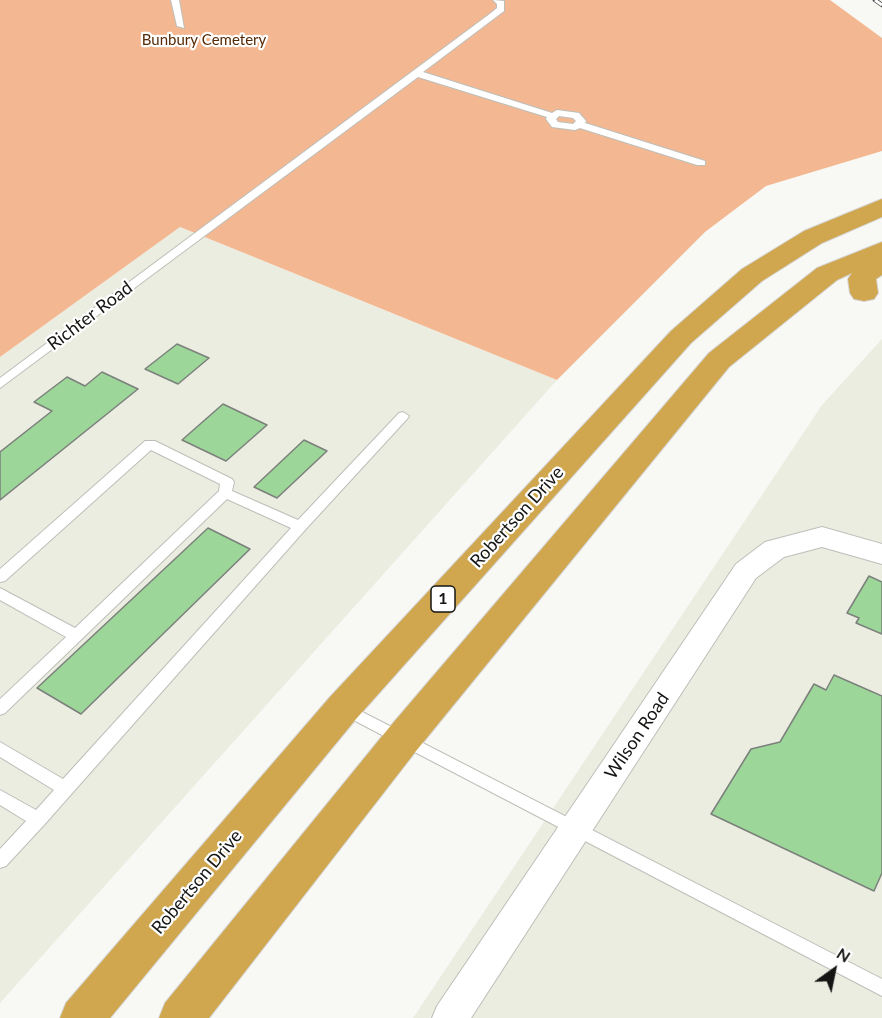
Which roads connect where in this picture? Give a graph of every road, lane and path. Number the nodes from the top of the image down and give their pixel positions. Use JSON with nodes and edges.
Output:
{"nodes":[{"id":1,"x":175,"y":0,"type":"edge"},
{"id":2,"x":497,"y":0,"type":"edge"},
{"id":3,"x":181,"y":26,"type":"dead end"},
{"id":4,"x":416,"y":73,"type":"junction"},
{"id":5,"x":702,"y":163,"type":"dead end"},
{"id":6,"x":882,"y":207,"type":"edge"},
{"id":7,"x":844,"y":224,"type":"junction"},
{"id":8,"x":882,"y":250,"type":"edge"},
{"id":9,"x":882,"y":263,"type":"edge"},
{"id":10,"x":826,"y":274,"type":"junction"},
{"id":11,"x":864,"y":293,"type":"dead end"},
{"id":12,"x":0,"y":384,"type":"edge"},
{"id":13,"x":403,"y":416,"type":"dead end"},
{"id":14,"x":602,"y":423,"type":"junction"},
{"id":15,"x":225,"y":493,"type":"junction"},
{"id":16,"x":300,"y":527,"type":"junction"},
{"id":17,"x":879,"y":553,"type":"edge"},
{"id":18,"x":0,"y":577,"type":"edge"},
{"id":19,"x":0,"y":593,"type":"edge"},
{"id":20,"x":76,"y":636,"type":"junction"},
{"id":21,"x":343,"y":708,"type":"junction"},
{"id":22,"x":0,"y":709,"type":"edge"},
{"id":23,"x":402,"y":740,"type":"junction"},
{"id":24,"x":0,"y":749,"type":"edge"},
{"id":25,"x":66,"y":789,"type":"junction"},
{"id":26,"x":0,"y":797,"type":"edge"},
{"id":27,"x":38,"y":820,"type":"junction"},
{"id":28,"x":574,"y":829,"type":"junction"},
{"id":29,"x":0,"y":861,"type":"edge"},
{"id":30,"x":882,"y":988,"type":"edge"},
{"id":31,"x":82,"y":1018,"type":"edge"},
{"id":32,"x":181,"y":1018,"type":"edge"},
{"id":33,"x":450,"y":1018,"type":"edge"}],
"edges":[{"from":1,"to":3,"type":"lane"},
{"from":2,"to":4,"type":"lane","name":"Richter Road"},
{"from":4,"to":5,"type":"lane"},
{"from":4,"to":12,"type":"lane","name":"Richter Road"},
{"from":6,"to":7,"type":"highway","name":"Robertson Drive","number":"1"},
{"from":7,"to":10,"type":"highway"},
{"from":7,"to":14,"type":"highway","name":"Robertson Drive","number":"1"},
{"from":8,"to":10,"type":"highway"},
{"from":9,"to":11,"type":"highway"},
{"from":10,"to":14,"type":"highway"},
{"from":10,"to":23,"type":"highway"},
{"from":13,"to":16,"type":"lane"},
{"from":14,"to":21,"type":"highway","name":"Robertson Drive","number":"1"},
{"from":15,"to":16,"type":"lane"},
{"from":15,"to":18,"type":"lane"},
{"from":15,"to":20,"type":"lane"},
{"from":16,"to":25,"type":"lane"},
{"from":17,"to":28,"type":"street","name":"Wilson Road"},
{"from":19,"to":20,"type":"lane"},
{"from":20,"to":22,"type":"lane"},
{"from":21,"to":23,"type":"lane"},
{"from":21,"to":31,"type":"highway","name":"Robertson Drive","number":"1"},
{"from":23,"to":28,"type":"lane"},
{"from":23,"to":32,"type":"highway"},
{"from":24,"to":25,"type":"lane"},
{"from":25,"to":27,"type":"lane"},
{"from":26,"to":27,"type":"lane"},
{"from":27,"to":29,"type":"lane"},
{"from":28,"to":30,"type":"lane"},
{"from":28,"to":33,"type":"street","name":"Wilson Road"}]}
